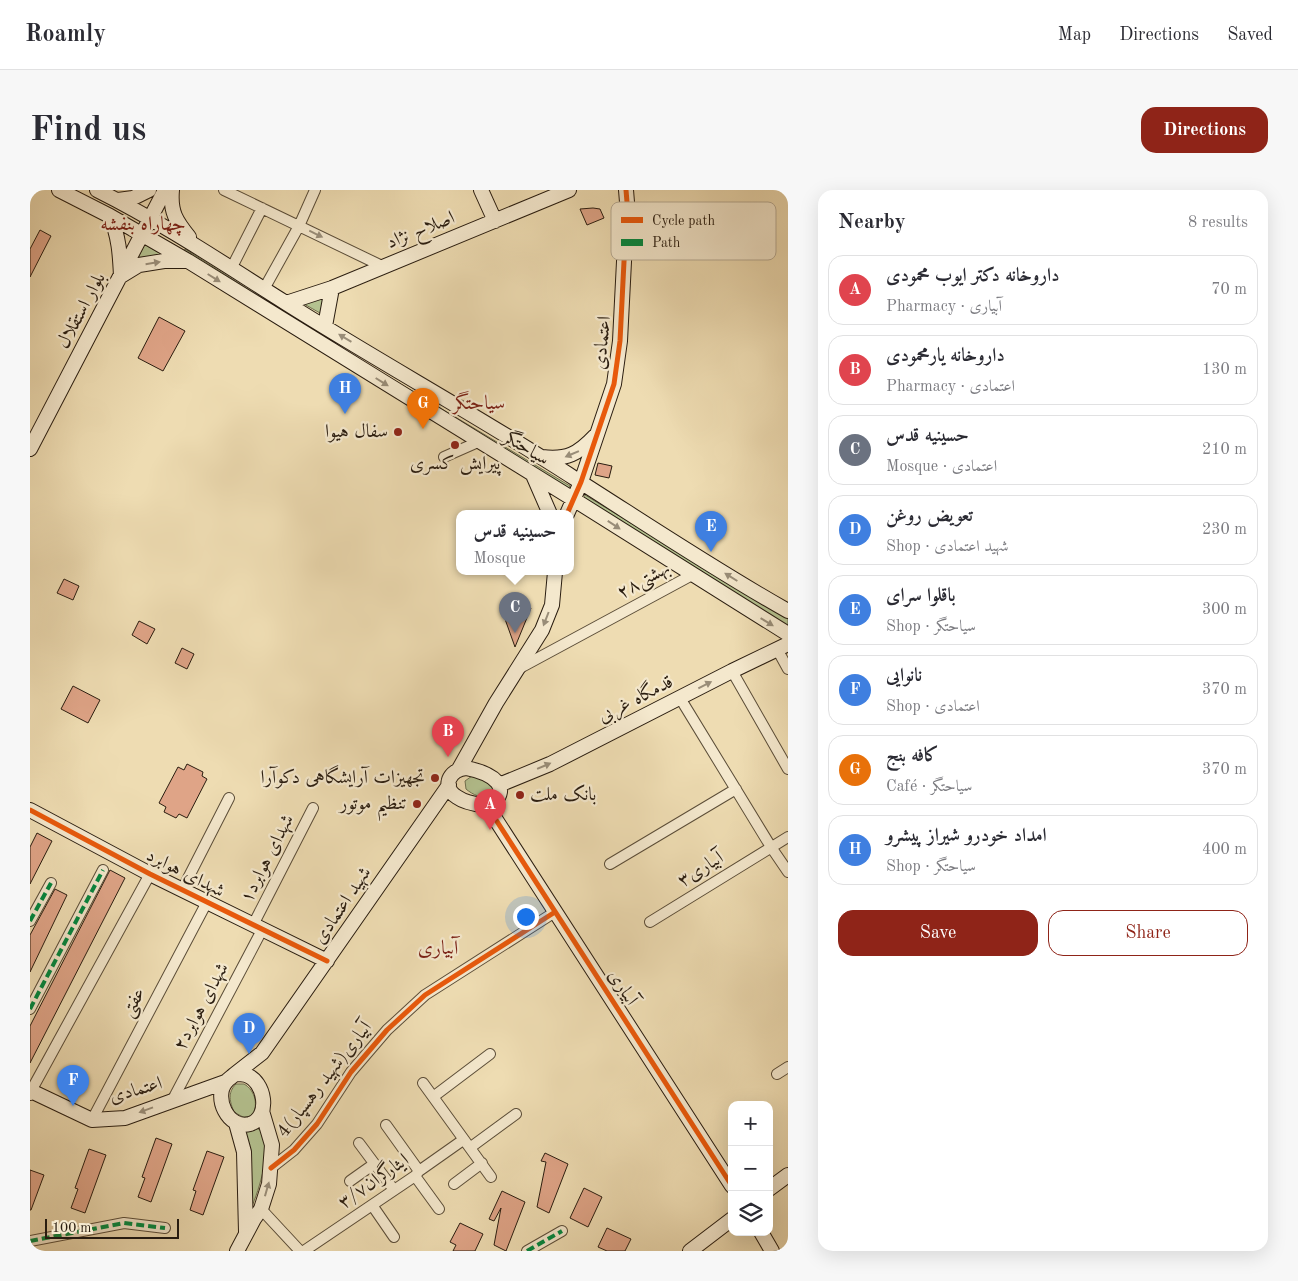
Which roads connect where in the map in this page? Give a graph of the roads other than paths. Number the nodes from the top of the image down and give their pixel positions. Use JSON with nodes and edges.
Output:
{"nodes":[{"id":1,"x":59,"y":190,"type":"edge"},
{"id":2,"x":97,"y":190,"type":"edge"},
{"id":3,"x":149,"y":190,"type":"edge"},
{"id":4,"x":165,"y":190,"type":"edge"},
{"id":5,"x":172,"y":190,"type":"edge"},
{"id":6,"x":224,"y":190,"type":"edge"},
{"id":7,"x":316,"y":190,"type":"edge"},
{"id":8,"x":481,"y":190,"type":"edge"},
{"id":9,"x":567,"y":190,"type":"edge"},
{"id":10,"x":617,"y":190,"type":"edge"},
{"id":11,"x":627,"y":196,"type":"edge"},
{"id":12,"x":118,"y":200,"type":"junction"},
{"id":13,"x":262,"y":208,"type":"junction"},
{"id":14,"x":110,"y":216,"type":"junction"},
{"id":15,"x":150,"y":219,"type":"junction"},
{"id":16,"x":495,"y":221,"type":"junction"},
{"id":17,"x":299,"y":226,"type":"junction"},
{"id":18,"x":142,"y":236,"type":"junction"},
{"id":19,"x":196,"y":246,"type":"junction"},
{"id":20,"x":624,"y":260,"type":"edge"},
{"id":21,"x":188,"y":262,"type":"junction"},
{"id":22,"x":232,"y":267,"type":"junction"},
{"id":23,"x":384,"y":267,"type":"junction"},
{"id":24,"x":121,"y":276,"type":"junction"},
{"id":25,"x":332,"y":288,"type":"junction"},
{"id":26,"x":264,"y":289,"type":"junction"},
{"id":27,"x":286,"y":303,"type":"junction"},
{"id":28,"x":325,"y":326,"type":"junction"},
{"id":29,"x":596,"y":438,"type":"junction"},
{"id":30,"x":478,"y":442,"type":"junction"},
{"id":31,"x":30,"y":449,"type":"edge"},
{"id":32,"x":444,"y":456,"type":"dead end"},
{"id":33,"x":541,"y":457,"type":"junction"},
{"id":34,"x":533,"y":475,"type":"junction"},
{"id":35,"x":581,"y":482,"type":"junction"},
{"id":36,"x":604,"y":497,"type":"junction"},
{"id":37,"x":573,"y":499,"type":"junction"},
{"id":38,"x":548,"y":510,"type":"edge"},
{"id":39,"x":569,"y":510,"type":"edge"},
{"id":40,"x":555,"y":575,"type":"edge"},
{"id":41,"x":692,"y":575,"type":"junction"},
{"id":42,"x":756,"y":593,"type":"junction"},
{"id":43,"x":747,"y":610,"type":"junction"},
{"id":44,"x":788,"y":611,"type":"edge"},
{"id":45,"x":788,"y":634,"type":"edge"},
{"id":46,"x":782,"y":646,"type":"edge"},
{"id":47,"x":517,"y":669,"type":"junction"},
{"id":48,"x":788,"y":669,"type":"edge"},
{"id":49,"x":732,"y":671,"type":"junction"},
{"id":50,"x":680,"y":698,"type":"junction"},
{"id":51,"x":458,"y":768,"type":"junction"},
{"id":52,"x":788,"y":769,"type":"edge"},
{"id":53,"x":500,"y":785,"type":"junction"},
{"id":54,"x":736,"y":789,"type":"junction"},
{"id":55,"x":452,"y":791,"type":"junction"},
{"id":56,"x":229,"y":798,"type":"dead end"},
{"id":57,"x":487,"y":806,"type":"junction"},
{"id":58,"x":313,"y":808,"type":"dead end"},
{"id":59,"x":30,"y":810,"type":"edge"},
{"id":60,"x":788,"y":836,"type":"edge"},
{"id":61,"x":771,"y":847,"type":"junction"},
{"id":62,"x":610,"y":864,"type":"dead end"},
{"id":63,"x":102,"y":870,"type":"dead end"},
{"id":64,"x":788,"y":872,"type":"edge"},
{"id":65,"x":150,"y":874,"type":"junction"},
{"id":66,"x":51,"y":883,"type":"dead end"},
{"id":67,"x":182,"y":890,"type":"junction"},
{"id":68,"x":207,"y":902,"type":"junction"},
{"id":69,"x":555,"y":912,"type":"junction"},
{"id":70,"x":30,"y":921,"type":"edge"},
{"id":71,"x":650,"y":922,"type":"dead end"},
{"id":72,"x":258,"y":928,"type":"junction"},
{"id":73,"x":327,"y":961,"type":"junction"},
{"id":74,"x":30,"y":1009,"type":"edge"},
{"id":75,"x":262,"y":1053,"type":"junction"},
{"id":76,"x":490,"y":1054,"type":"dead end"},
{"id":77,"x":788,"y":1067,"type":"edge"},
{"id":78,"x":777,"y":1074,"type":"dead end"},
{"id":79,"x":230,"y":1078,"type":"junction"},
{"id":80,"x":258,"y":1083,"type":"junction"},
{"id":81,"x":423,"y":1083,"type":"dead end"},
{"id":82,"x":31,"y":1092,"type":"edge"},
{"id":83,"x":433,"y":1097,"type":"junction"},
{"id":84,"x":172,"y":1101,"type":"junction"},
{"id":85,"x":262,"y":1111,"type":"junction"},
{"id":86,"x":516,"y":1114,"type":"dead end"},
{"id":87,"x":92,"y":1120,"type":"junction"},
{"id":88,"x":236,"y":1123,"type":"junction"},
{"id":89,"x":386,"y":1126,"type":"dead end"},
{"id":90,"x":359,"y":1143,"type":"dead end"},
{"id":91,"x":467,"y":1144,"type":"junction"},
{"id":92,"x":374,"y":1164,"type":"junction"},
{"id":93,"x":482,"y":1164,"type":"junction"},
{"id":94,"x":271,"y":1168,"type":"junction"},
{"id":95,"x":417,"y":1174,"type":"junction"},
{"id":96,"x":788,"y":1175,"type":"edge"},
{"id":97,"x":492,"y":1177,"type":"dead end"},
{"id":98,"x":728,"y":1180,"type":"edge"},
{"id":99,"x":350,"y":1181,"type":"dead end"},
{"id":100,"x":454,"y":1184,"type":"dead end"},
{"id":101,"x":773,"y":1187,"type":"edge"},
{"id":102,"x":394,"y":1190,"type":"junction"},
{"id":103,"x":372,"y":1206,"type":"junction"},
{"id":104,"x":261,"y":1209,"type":"junction"},
{"id":105,"x":439,"y":1209,"type":"dead end"},
{"id":106,"x":728,"y":1222,"type":"edge"},
{"id":107,"x":165,"y":1228,"type":"dead end"},
{"id":108,"x":562,"y":1231,"type":"dead end"},
{"id":109,"x":246,"y":1232,"type":"junction"},
{"id":110,"x":763,"y":1236,"type":"edge"},
{"id":111,"x":394,"y":1237,"type":"dead end"},
{"id":112,"x":30,"y":1241,"type":"edge"},
{"id":113,"x":237,"y":1251,"type":"edge"},
{"id":114,"x":300,"y":1251,"type":"edge"},
{"id":115,"x":304,"y":1251,"type":"edge"},
{"id":116,"x":527,"y":1251,"type":"edge"},
{"id":117,"x":690,"y":1251,"type":"edge"},
{"id":118,"x":772,"y":1251,"type":"edge"}],
"edges":[{"from":1,"to":14,"type":"street","name":"سیاحتگر"},
{"from":2,"to":12,"type":"street","name":"سیاحتگر"},
{"from":3,"to":12,"type":"street"},
{"from":4,"to":15,"type":"street","name":"بلوار استقلال"},
{"from":5,"to":19,"type":"street"},
{"from":6,"to":13,"type":"street"},
{"from":7,"to":17,"type":"street"},
{"from":8,"to":16,"type":"street"},
{"from":9,"to":16,"type":"street","name":"اصلاح نژاد"},
{"from":10,"to":11,"type":"street"},
{"from":12,"to":15,"type":"street","name":"سیاحتگر"},
{"from":13,"to":17,"type":"street"},
{"from":13,"to":22,"type":"street"},
{"from":14,"to":18,"type":"street","name":"سیاحتگر"},
{"from":14,"to":24,"type":"street"},
{"from":15,"to":18,"type":"street","name":"بلوار استقلال"},
{"from":15,"to":19,"type":"street","name":"سیاحتگر"},
{"from":16,"to":23,"type":"street","name":"اصلاح نژاد"},
{"from":17,"to":23,"type":"street","one_way":true},
{"from":17,"to":26,"type":"street"},
{"from":18,"to":21,"type":"street","name":"سیاحتگر"},
{"from":18,"to":24,"type":"street","name":"بلوار استقلال"},
{"from":19,"to":22,"type":"street","name":"سیاحتگر"},
{"from":20,"to":29,"type":"street","name":"اعتمادی"},
{"from":24,"to":21,"type":"street","one_way":true},
{"from":21,"to":30,"type":"street","name":"سیاحتگر","one_way":true},
{"from":22,"to":26,"type":"street","name":"سیاحتگر"},
{"from":23,"to":25,"type":"street","name":"اصلاح نژاد"},
{"from":24,"to":31,"type":"street","name":"بلوار استقلال"},
{"from":25,"to":27,"type":"street","name":"اصلاح نژاد"},
{"from":25,"to":28,"type":"street"},
{"from":26,"to":27,"type":"street","name":"سیاحتگر"},
{"from":27,"to":28,"type":"street","name":"سیاحتگر"},
{"from":33,"to":28,"type":"street","name":"سیاحتگر","one_way":true},
{"from":29,"to":33,"type":"street","one_way":true},
{"from":29,"to":35,"type":"street","name":"اعتمادی"},
{"from":29,"to":36,"type":"street"},
{"from":30,"to":32,"type":"street"},
{"from":30,"to":34,"type":"street","name":"سیاحتگر"},
{"from":33,"to":35,"type":"street","name":"سیاحتگر"},
{"from":34,"to":37,"type":"street","name":"سیاحتگر"},
{"from":34,"to":38,"type":"street"},
{"from":35,"to":36,"type":"street","name":"سیاحتگر"},
{"from":35,"to":37,"type":"street","name":"اعتمادی"},
{"from":42,"to":36,"type":"street","one_way":true},
{"from":37,"to":39,"type":"street"},
{"from":37,"to":41,"type":"street","name":"سیاحتگر","one_way":true},
{"from":40,"to":47,"type":"street","one_way":true},
{"from":41,"to":43,"type":"street","name":"سیاحتگر"},
{"from":41,"to":47,"type":"street","name":"۲۸بهشتی"},
{"from":42,"to":43,"type":"street"},
{"from":42,"to":44,"type":"street"},
{"from":43,"to":45,"type":"street","name":"سیاحتگر","one_way":true},
{"from":46,"to":48,"type":"street"},
{"from":46,"to":49,"type":"street","name":"قدمگاه غربی"},
{"from":47,"to":51,"type":"street"},
{"from":50,"to":49,"type":"street","name":"قدمگاه غربی","one_way":true},
{"from":49,"to":52,"type":"street"},
{"from":53,"to":50,"type":"street","name":"قدمگاه غربی","one_way":true},
{"from":50,"to":54,"type":"street"},
{"from":51,"to":53,"type":"street"},
{"from":51,"to":55,"type":"street"},
{"from":53,"to":57,"type":"street"},
{"from":54,"to":61,"type":"street"},
{"from":54,"to":62,"type":"street"},
{"from":55,"to":57,"type":"street"},
{"from":55,"to":73,"type":"street","name":"شهید اعتمادی"},
{"from":56,"to":67,"type":"street"},
{"from":57,"to":69,"type":"street","name":"آبیاری"},
{"from":58,"to":72,"type":"street","name":"شهدای هوابرد۱"},
{"from":59,"to":65,"type":"street","name":"شهدای هوابرد"},
{"from":60,"to":61,"type":"street","name":"آبیاری۳"},
{"from":61,"to":64,"type":"street"},
{"from":61,"to":71,"type":"street","name":"آبیاری۳"},
{"from":63,"to":74,"type":"street"},
{"from":65,"to":67,"type":"street","name":"شهدای هوابرد"},
{"from":65,"to":82,"type":"street"},
{"from":66,"to":70,"type":"street"},
{"from":67,"to":68,"type":"street","name":"شهدای هوابرد"},
{"from":68,"to":72,"type":"street","name":"شهدای هوابرد"},
{"from":68,"to":87,"type":"street","name":"عفتی"},
{"from":69,"to":94,"type":"street","name":"4آبیاری(شهید رهسپار)"},
{"from":69,"to":98,"type":"street","name":"آبیاری"},
{"from":72,"to":73,"type":"street","name":"شهدای هوابرد"},
{"from":72,"to":84,"type":"street","name":"شهدای هوابرد۲"},
{"from":73,"to":75,"type":"street","name":"شهید اعتمادی"},
{"from":75,"to":79,"type":"street","name":"اعتمادی"},
{"from":75,"to":80,"type":"street"},
{"from":76,"to":83,"type":"street"},
{"from":77,"to":78,"type":"street"},
{"from":79,"to":80,"type":"street"},
{"from":79,"to":84,"type":"street","name":"اعتمادی"},
{"from":79,"to":88,"type":"street"},
{"from":80,"to":85,"type":"street"},
{"from":81,"to":83,"type":"street"},
{"from":82,"to":87,"type":"street","name":"اعتمادی"},
{"from":83,"to":91,"type":"street"},
{"from":84,"to":87,"type":"street","name":"اعتمادی","one_way":true},
{"from":85,"to":88,"type":"street"},
{"from":85,"to":94,"type":"street"},
{"from":86,"to":91,"type":"street","name":"ایثارگران۳/۷"},
{"from":88,"to":109,"type":"street"},
{"from":89,"to":95,"type":"street"},
{"from":90,"to":92,"type":"street"},
{"from":91,"to":93,"type":"street"},
{"from":91,"to":95,"type":"street","name":"ایثارگران۳/۷"},
{"from":92,"to":99,"type":"street"},
{"from":92,"to":102,"type":"street"},
{"from":93,"to":97,"type":"street"},
{"from":93,"to":100,"type":"street"},
{"from":104,"to":94,"type":"street","one_way":true},
{"from":95,"to":102,"type":"street","name":"ایثارگران۳/۷"},
{"from":95,"to":105,"type":"street"},
{"from":96,"to":101,"type":"street"},
{"from":102,"to":103,"type":"street","name":"ایثارگران۳/۷"},
{"from":103,"to":111,"type":"street"},
{"from":103,"to":115,"type":"street","name":"ایثارگران۳/۷"},
{"from":104,"to":109,"type":"street"},
{"from":104,"to":114,"type":"street"},
{"from":106,"to":117,"type":"street"},
{"from":107,"to":112,"type":"street"},
{"from":108,"to":116,"type":"street"},
{"from":109,"to":113,"type":"street"},
{"from":110,"to":118,"type":"street"}]}
